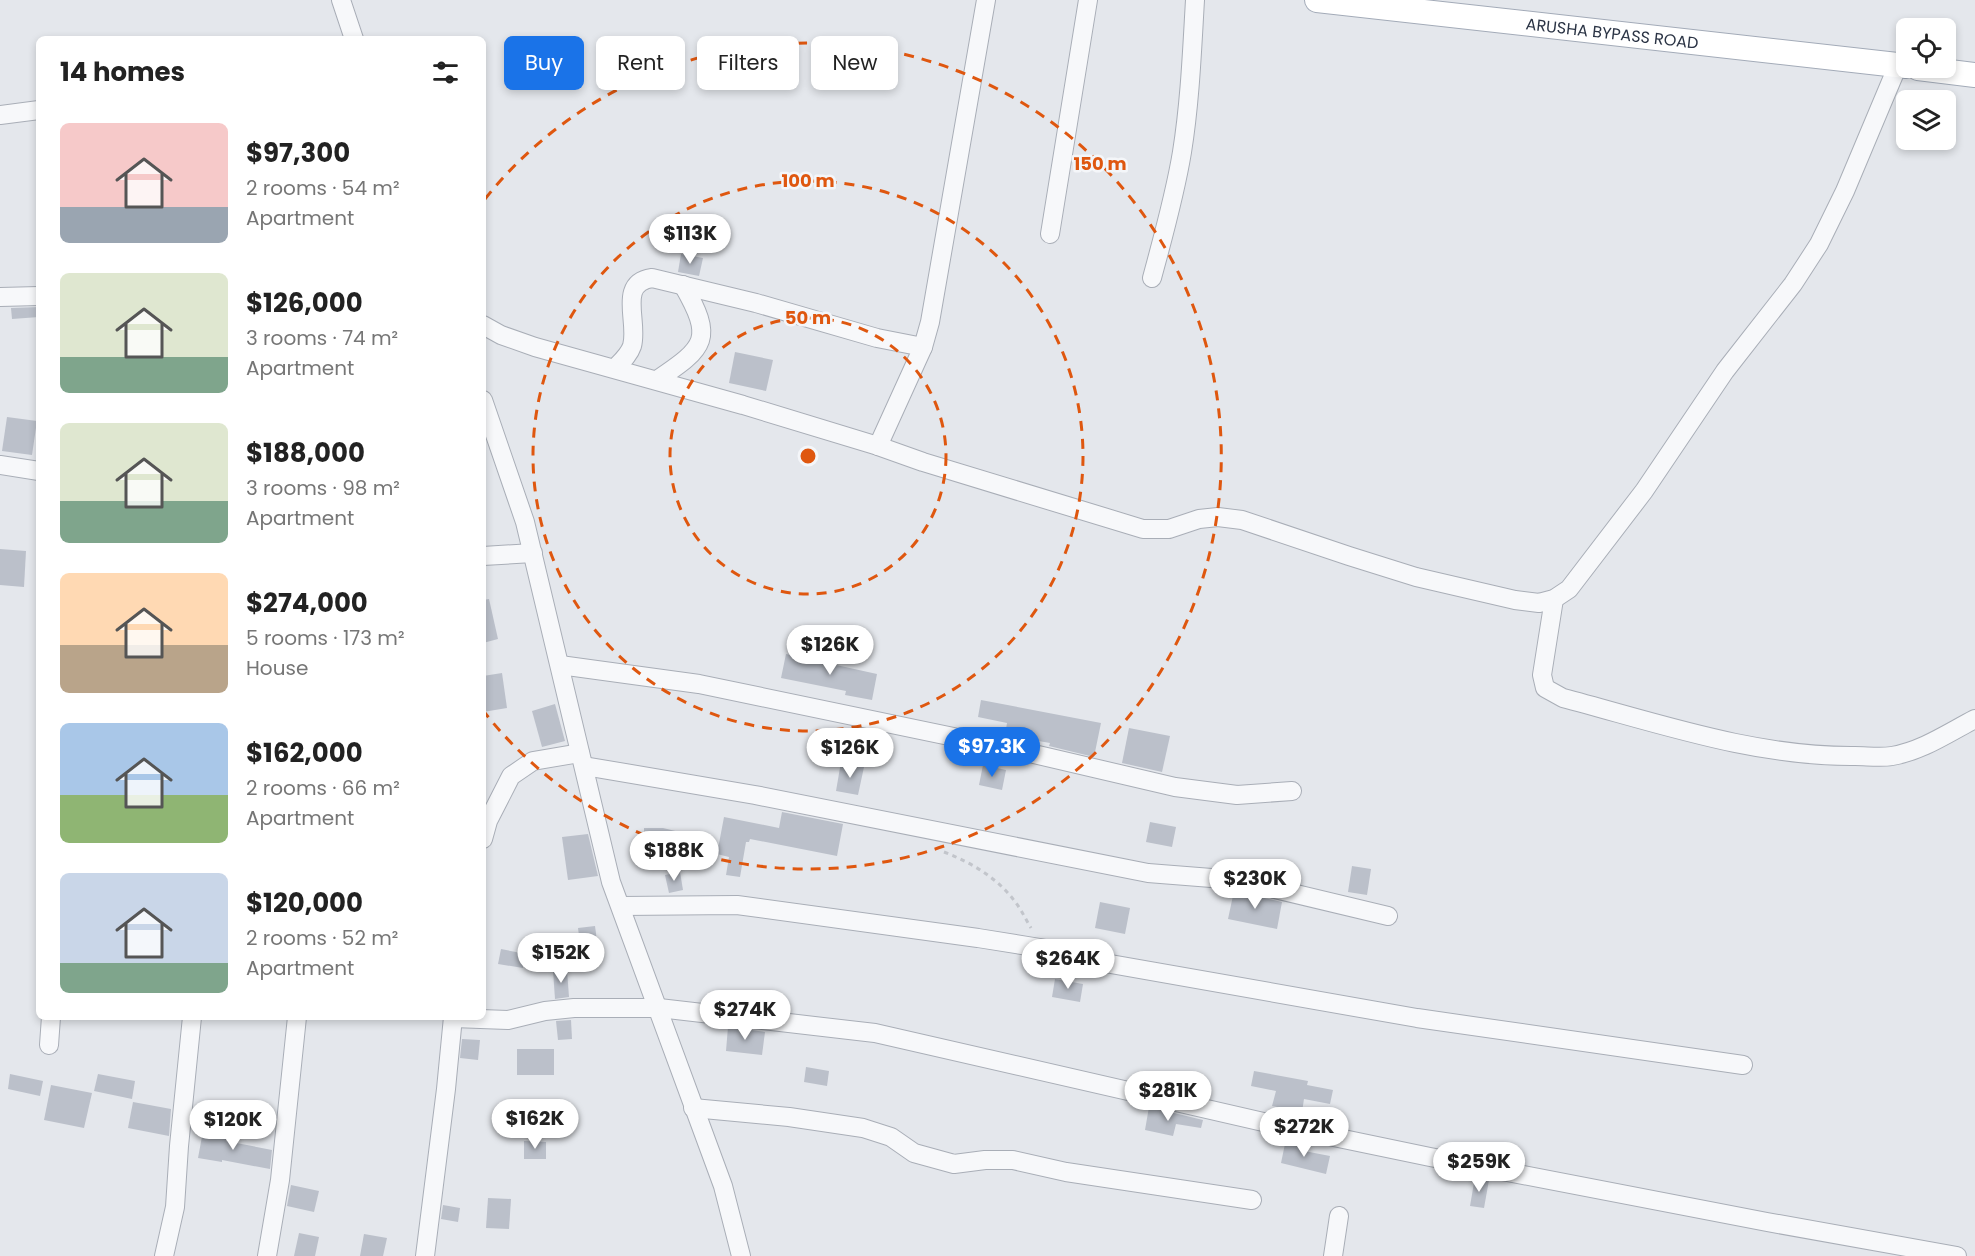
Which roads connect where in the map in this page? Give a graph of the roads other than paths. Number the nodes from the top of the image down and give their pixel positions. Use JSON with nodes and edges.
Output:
{"nodes":[{"id":1,"x":341,"y":0,"type":"edge"},
{"id":2,"x":986,"y":0,"type":"edge"},
{"id":3,"x":1088,"y":0,"type":"edge"},
{"id":4,"x":1195,"y":0,"type":"edge"},
{"id":5,"x":1325,"y":0,"type":"edge"},
{"id":6,"x":353,"y":36,"type":"edge"},
{"id":7,"x":1896,"y":65,"type":"edge"},
{"id":8,"x":1956,"y":72,"type":"edge"},
{"id":9,"x":1975,"y":75,"type":"edge"},
{"id":10,"x":1901,"y":78,"type":"edge"},
{"id":11,"x":36,"y":110,"type":"edge"},
{"id":12,"x":0,"y":115,"type":"edge"},
{"id":13,"x":1050,"y":234,"type":"dead end"},
{"id":14,"x":1152,"y":278,"type":"dead end"},
{"id":15,"x":683,"y":285,"type":"junction"},
{"id":16,"x":36,"y":296,"type":"edge"},
{"id":17,"x":0,"y":297,"type":"edge"},
{"id":18,"x":486,"y":327,"type":"edge"},
{"id":19,"x":923,"y":347,"type":"junction"},
{"id":20,"x":615,"y":368,"type":"junction"},
{"id":21,"x":657,"y":380,"type":"junction"},
{"id":22,"x":486,"y":409,"type":"edge"},
{"id":23,"x":878,"y":446,"type":"junction"},
{"id":24,"x":0,"y":465,"type":"edge"},
{"id":25,"x":36,"y":471,"type":"edge"},
{"id":26,"x":532,"y":554,"type":"junction"},
{"id":27,"x":486,"y":556,"type":"edge"},
{"id":28,"x":1554,"y":599,"type":"junction"},
{"id":29,"x":560,"y":665,"type":"junction"},
{"id":30,"x":1975,"y":719,"type":"edge"},
{"id":31,"x":582,"y":759,"type":"junction"},
{"id":32,"x":1292,"y":791,"type":"dead end"},
{"id":33,"x":486,"y":828,"type":"edge"},
{"id":34,"x":621,"y":906,"type":"junction"},
{"id":35,"x":1388,"y":916,"type":"dead end"},
{"id":36,"x":659,"y":1008,"type":"junction"},
{"id":37,"x":486,"y":1019,"type":"edge"},
{"id":38,"x":51,"y":1020,"type":"edge"},
{"id":39,"x":192,"y":1020,"type":"edge"},
{"id":40,"x":297,"y":1020,"type":"edge"},
{"id":41,"x":453,"y":1020,"type":"edge"},
{"id":42,"x":49,"y":1045,"type":"dead end"},
{"id":43,"x":1743,"y":1065,"type":"dead end"},
{"id":44,"x":693,"y":1108,"type":"junction"},
{"id":45,"x":1252,"y":1200,"type":"dead end"},
{"id":46,"x":1339,"y":1216,"type":"dead end"},
{"id":47,"x":164,"y":1256,"type":"edge"},
{"id":48,"x":267,"y":1256,"type":"edge"},
{"id":49,"x":425,"y":1256,"type":"edge"},
{"id":50,"x":741,"y":1256,"type":"edge"},
{"id":51,"x":1333,"y":1256,"type":"edge"},
{"id":52,"x":1957,"y":1256,"type":"edge"}],
"edges":[{"from":1,"to":6,"type":"street"},
{"from":2,"to":19,"type":"street"},
{"from":3,"to":13,"type":"street"},
{"from":4,"to":14,"type":"street"},
{"from":5,"to":7,"type":"main road","name":"ARUSHA BYPASS ROAD"},
{"from":8,"to":9,"type":"main road","name":"ARUSHA BYPASS ROAD"},
{"from":10,"to":28,"type":"street"},
{"from":11,"to":12,"type":"street"},
{"from":15,"to":19,"type":"street"},
{"from":15,"to":20,"type":"street"},
{"from":15,"to":21,"type":"street"},
{"from":16,"to":17,"type":"street"},
{"from":18,"to":20,"type":"street"},
{"from":19,"to":23,"type":"street"},
{"from":20,"to":21,"type":"street"},
{"from":21,"to":23,"type":"street"},
{"from":22,"to":26,"type":"street"},
{"from":23,"to":28,"type":"street"},
{"from":24,"to":25,"type":"street"},
{"from":26,"to":27,"type":"street"},
{"from":26,"to":29,"type":"street"},
{"from":28,"to":30,"type":"street"},
{"from":29,"to":31,"type":"street"},
{"from":29,"to":32,"type":"street"},
{"from":31,"to":33,"type":"street"},
{"from":31,"to":34,"type":"street"},
{"from":31,"to":35,"type":"street"},
{"from":34,"to":36,"type":"street"},
{"from":34,"to":43,"type":"street"},
{"from":36,"to":37,"type":"street"},
{"from":36,"to":44,"type":"street"},
{"from":36,"to":52,"type":"street"},
{"from":38,"to":42,"type":"street"},
{"from":39,"to":47,"type":"street"},
{"from":40,"to":48,"type":"street"},
{"from":41,"to":49,"type":"street"},
{"from":44,"to":45,"type":"street"},
{"from":44,"to":50,"type":"street"},
{"from":46,"to":51,"type":"street"}]}
